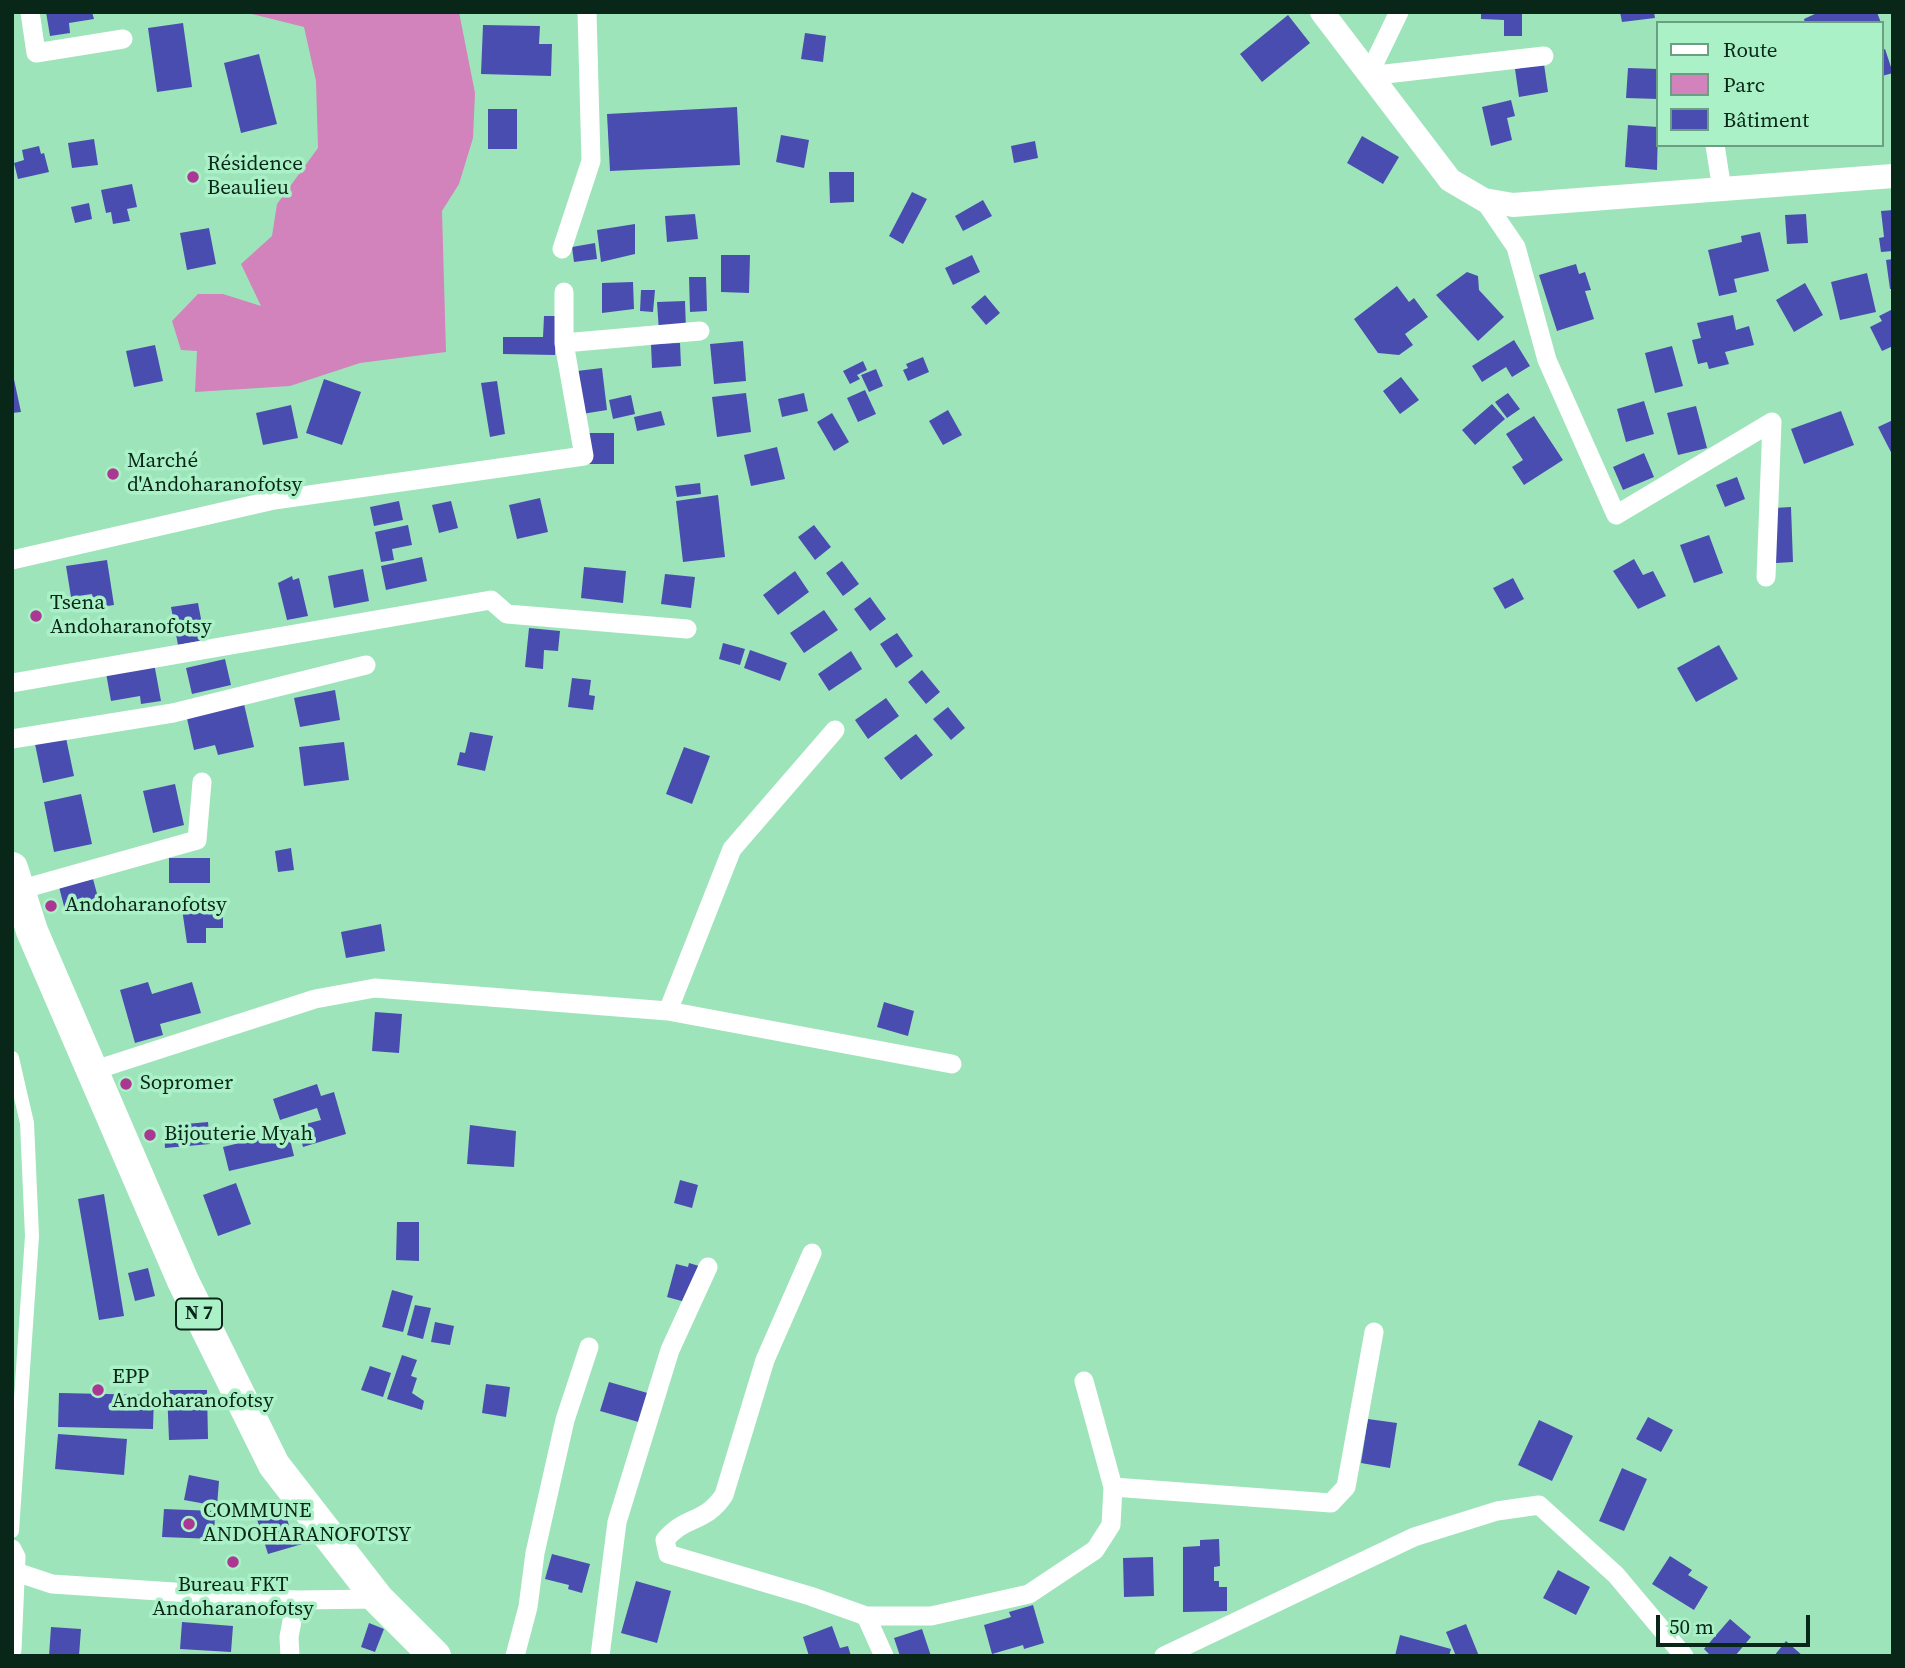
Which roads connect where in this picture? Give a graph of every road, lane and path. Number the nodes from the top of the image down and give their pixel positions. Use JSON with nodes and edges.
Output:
{"nodes":[{"id":1,"x":30,"y":12,"type":"edge"},
{"id":2,"x":587,"y":12,"type":"edge"},
{"id":3,"x":1322,"y":12,"type":"edge"},
{"id":4,"x":1399,"y":12,"type":"edge"},
{"id":5,"x":123,"y":39,"type":"dead end"},
{"id":6,"x":1544,"y":56,"type":"dead end"},
{"id":7,"x":1368,"y":76,"type":"junction"},
{"id":8,"x":1715,"y":147,"type":"edge"},
{"id":9,"x":1893,"y":176,"type":"edge"},
{"id":10,"x":1722,"y":190,"type":"junction"},
{"id":11,"x":1484,"y":200,"type":"junction"},
{"id":12,"x":562,"y":249,"type":"dead end"},
{"id":13,"x":564,"y":292,"type":"dead end"},
{"id":14,"x":700,"y":331,"type":"dead end"},
{"id":15,"x":564,"y":343,"type":"junction"},
{"id":16,"x":12,"y":560,"type":"edge"},
{"id":17,"x":1766,"y":577,"type":"dead end"},
{"id":18,"x":687,"y":629,"type":"dead end"},
{"id":19,"x":366,"y":665,"type":"dead end"},
{"id":20,"x":12,"y":683,"type":"edge"},
{"id":21,"x":835,"y":730,"type":"dead end"},
{"id":22,"x":12,"y":739,"type":"edge"},
{"id":23,"x":202,"y":782,"type":"dead end"},
{"id":24,"x":19,"y":902,"type":"edge"},
{"id":25,"x":668,"y":1011,"type":"junction"},
{"id":26,"x":12,"y":1058,"type":"edge"},
{"id":27,"x":952,"y":1063,"type":"dead end"},
{"id":28,"x":92,"y":1071,"type":"junction"},
{"id":29,"x":812,"y":1253,"type":"dead end"},
{"id":30,"x":708,"y":1267,"type":"dead end"},
{"id":31,"x":1374,"y":1332,"type":"dead end"},
{"id":32,"x":589,"y":1347,"type":"dead end"},
{"id":33,"x":1084,"y":1381,"type":"dead end"},
{"id":34,"x":1113,"y":1487,"type":"junction"},
{"id":35,"x":12,"y":1531,"type":"edge"},
{"id":36,"x":12,"y":1549,"type":"edge"},
{"id":37,"x":16,"y":1572,"type":"junction"},
{"id":38,"x":378,"y":1599,"type":"junction"},
{"id":39,"x":296,"y":1600,"type":"junction"},
{"id":40,"x":866,"y":1616,"type":"junction"},
{"id":41,"x":12,"y":1650,"type":"edge"},
{"id":42,"x":289,"y":1656,"type":"edge"},
{"id":43,"x":435,"y":1656,"type":"edge"},
{"id":44,"x":515,"y":1656,"type":"edge"},
{"id":45,"x":600,"y":1656,"type":"edge"},
{"id":46,"x":884,"y":1656,"type":"edge"},
{"id":47,"x":1164,"y":1656,"type":"edge"},
{"id":48,"x":1684,"y":1656,"type":"edge"}],
"edges":[{"from":1,"to":5,"type":"street"},
{"from":2,"to":12,"type":"street"},
{"from":3,"to":7,"type":"street"},
{"from":4,"to":7,"type":"street"},
{"from":6,"to":7,"type":"street"},
{"from":7,"to":11,"type":"street"},
{"from":8,"to":10,"type":"street"},
{"from":9,"to":10,"type":"street"},
{"from":10,"to":11,"type":"street"},
{"from":11,"to":17,"type":"street"},
{"from":13,"to":15,"type":"street"},
{"from":14,"to":15,"type":"street"},
{"from":15,"to":16,"type":"street"},
{"from":18,"to":20,"type":"street"},
{"from":19,"to":22,"type":"street"},
{"from":21,"to":25,"type":"street"},
{"from":23,"to":24,"type":"street"},
{"from":24,"to":28,"type":"main road","number":"N 7"},
{"from":25,"to":27,"type":"street"},
{"from":25,"to":28,"type":"street"},
{"from":26,"to":35,"type":"street"},
{"from":28,"to":38,"type":"main road","number":"N 7"},
{"from":29,"to":40,"type":"street"},
{"from":30,"to":45,"type":"street"},
{"from":31,"to":34,"type":"street"},
{"from":32,"to":44,"type":"street"},
{"from":33,"to":34,"type":"street"},
{"from":34,"to":40,"type":"street"},
{"from":36,"to":37,"type":"street"},
{"from":37,"to":39,"type":"street"},
{"from":37,"to":41,"type":"street"},
{"from":38,"to":39,"type":"street"},
{"from":38,"to":43,"type":"main road","number":"N 7"},
{"from":39,"to":42,"type":"street"},
{"from":40,"to":46,"type":"street"},
{"from":47,"to":48,"type":"street"}]}
